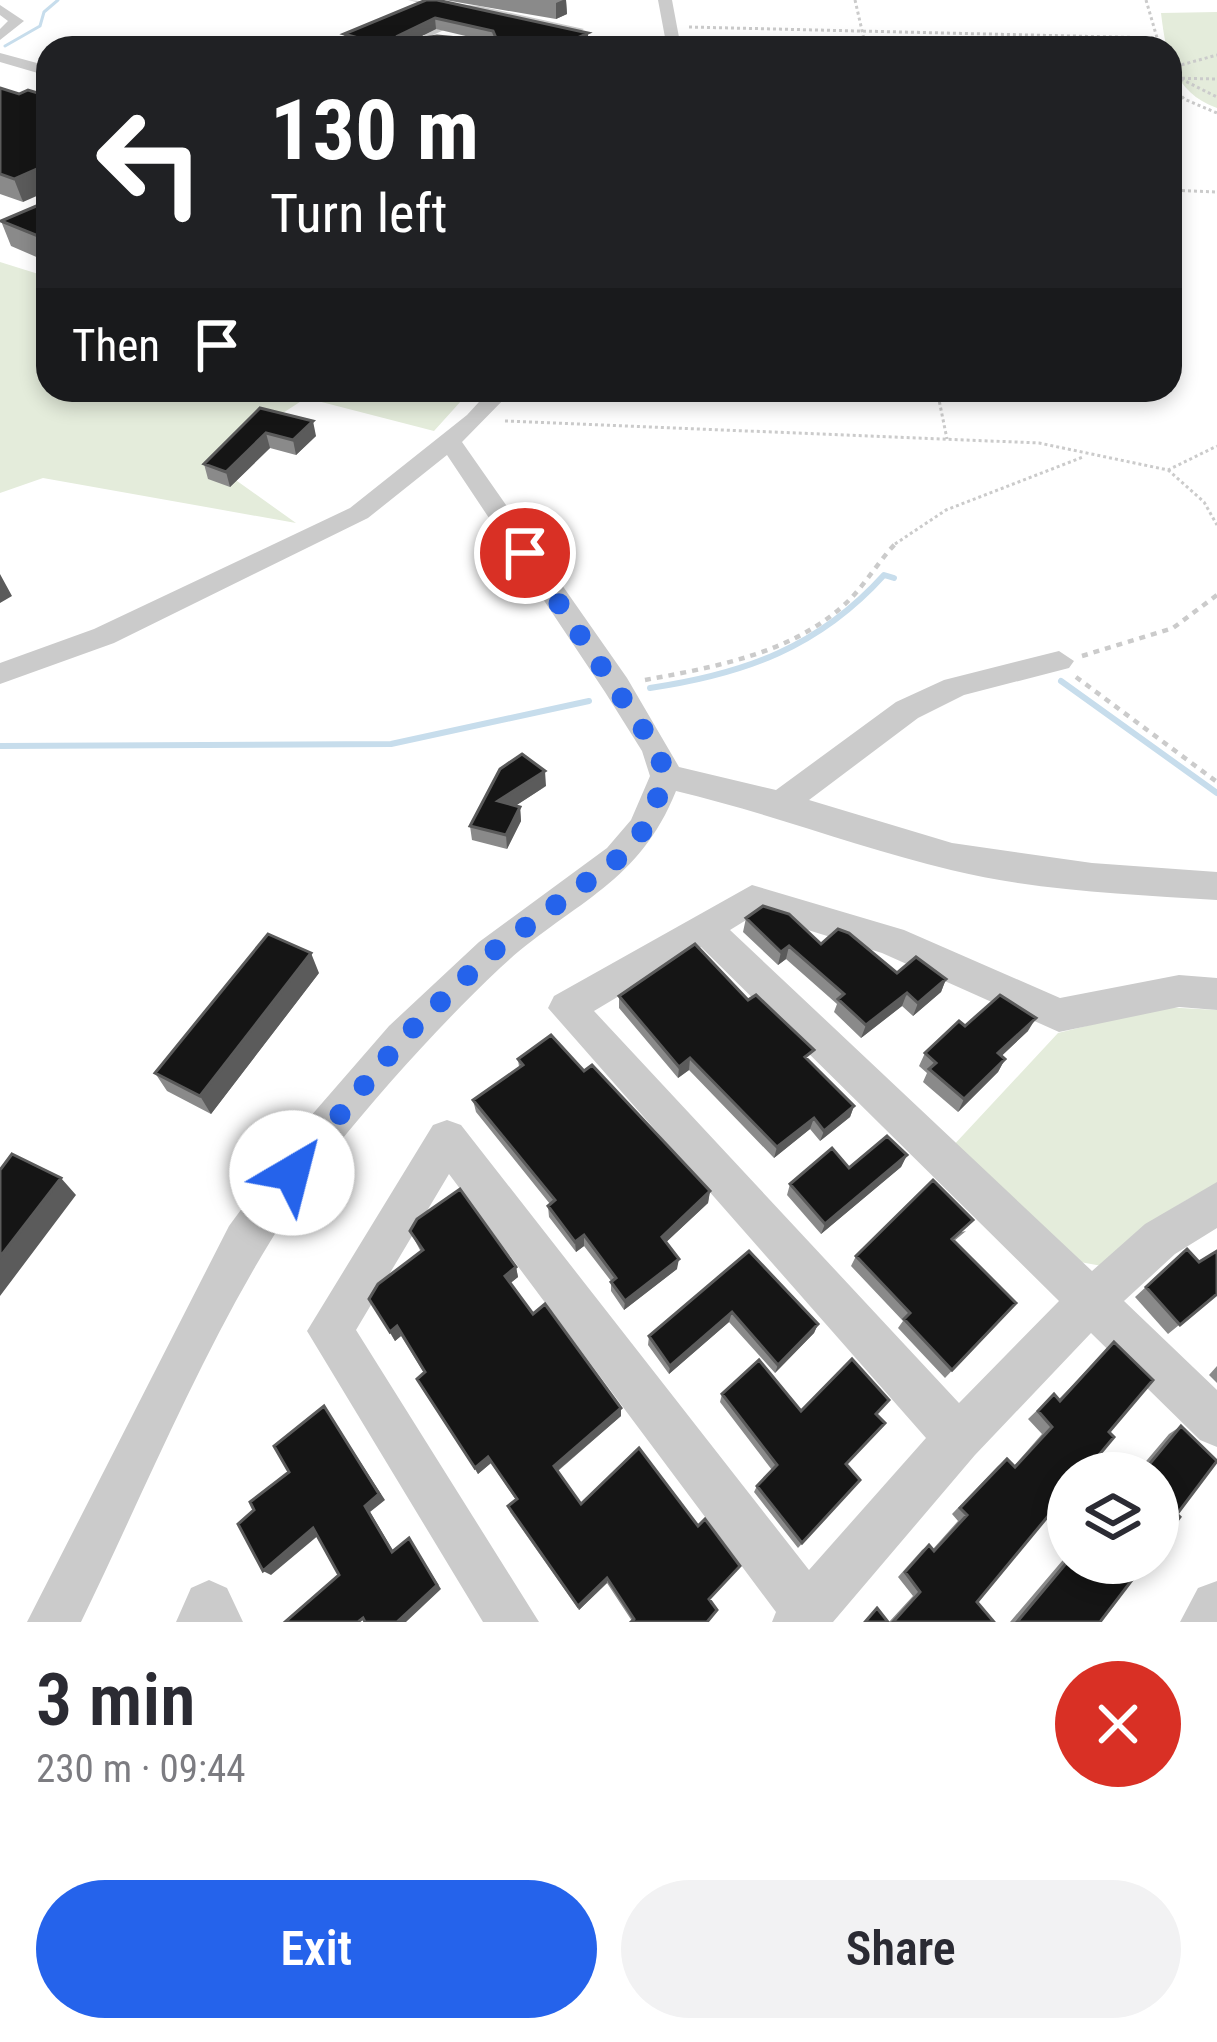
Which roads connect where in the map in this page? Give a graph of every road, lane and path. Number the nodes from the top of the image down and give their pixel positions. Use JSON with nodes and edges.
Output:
{"nodes":[{"id":1,"x":24,"y":0,"type":"edge"},
{"id":2,"x":665,"y":0,"type":"edge"},
{"id":3,"x":855,"y":0,"type":"edge"},
{"id":4,"x":1146,"y":0,"type":"edge"},
{"id":5,"x":0,"y":8,"type":"edge"},
{"id":6,"x":481,"y":9,"type":"junction"},
{"id":7,"x":423,"y":21,"type":"edge"},
{"id":8,"x":671,"y":27,"type":"junction"},
{"id":9,"x":861,"y":31,"type":"junction"},
{"id":10,"x":0,"y":36,"type":"edge"},
{"id":11,"x":564,"y":36,"type":"edge"},
{"id":12,"x":672,"y":36,"type":"edge"},
{"id":13,"x":862,"y":36,"type":"edge"},
{"id":14,"x":1072,"y":36,"type":"edge"},
{"id":15,"x":1156,"y":36,"type":"edge"},
{"id":16,"x":1217,"y":55,"type":"edge"},
{"id":17,"x":0,"y":57,"type":"edge"},
{"id":18,"x":1182,"y":65,"type":"edge"},
{"id":19,"x":36,"y":68,"type":"edge"},
{"id":20,"x":1182,"y":79,"type":"edge"},
{"id":21,"x":1217,"y":79,"type":"edge"},
{"id":22,"x":1182,"y":80,"type":"edge"},
{"id":23,"x":1182,"y":96,"type":"edge"},
{"id":24,"x":1217,"y":97,"type":"edge"},
{"id":25,"x":1217,"y":112,"type":"edge"},
{"id":26,"x":1182,"y":190,"type":"edge"},
{"id":27,"x":1217,"y":191,"type":"edge"},
{"id":28,"x":491,"y":402,"type":"edge"},
{"id":29,"x":939,"y":402,"type":"edge"},
{"id":30,"x":475,"y":420,"type":"junction"},
{"id":31,"x":947,"y":439,"type":"junction"},
{"id":32,"x":449,"y":440,"type":"junction"},
{"id":33,"x":1217,"y":446,"type":"edge"},
{"id":34,"x":1085,"y":456,"type":"junction"},
{"id":35,"x":1168,"y":470,"type":"junction"},
{"id":36,"x":1217,"y":525,"type":"edge"},
{"id":37,"x":1217,"y":596,"type":"edge"},
{"id":38,"x":1059,"y":662,"type":"junction"},
{"id":39,"x":0,"y":674,"type":"edge"},
{"id":40,"x":616,"y":685,"type":"junction"},
{"id":41,"x":666,"y":776,"type":"junction"},
{"id":42,"x":1217,"y":782,"type":"edge"},
{"id":43,"x":781,"y":804,"type":"junction"},
{"id":44,"x":1217,"y":886,"type":"edge"},
{"id":45,"x":706,"y":928,"type":"junction"},
{"id":46,"x":1217,"y":994,"type":"edge"},
{"id":47,"x":1217,"y":1203,"type":"edge"},
{"id":48,"x":1091,"y":1301,"type":"junction"},
{"id":49,"x":1217,"y":1423,"type":"edge"},
{"id":50,"x":958,"y":1438,"type":"junction"},
{"id":51,"x":1217,"y":1607,"type":"edge"},
{"id":52,"x":803,"y":1617,"type":"edge"},
{"id":53,"x":52,"y":1622,"type":"edge"},
{"id":54,"x":202,"y":1622,"type":"edge"},
{"id":55,"x":217,"y":1622,"type":"edge"},
{"id":56,"x":513,"y":1622,"type":"edge"},
{"id":57,"x":1206,"y":1622,"type":"edge"}],
"edges":[{"from":1,"to":5,"type":"street"},
{"from":2,"to":8,"type":"street"},
{"from":3,"to":9,"type":"path"},
{"from":4,"to":15,"type":"path"},
{"from":5,"to":10,"type":"street"},
{"from":6,"to":7,"type":"street"},
{"from":6,"to":7,"type":"street"},
{"from":6,"to":11,"type":"street"},
{"from":8,"to":9,"type":"path"},
{"from":8,"to":12,"type":"street"},
{"from":9,"to":13,"type":"path"},
{"from":9,"to":14,"type":"path"},
{"from":16,"to":18,"type":"path"},
{"from":17,"to":19,"type":"street"},
{"from":20,"to":21,"type":"path"},
{"from":22,"to":24,"type":"path"},
{"from":23,"to":25,"type":"path"},
{"from":26,"to":27,"type":"path"},
{"from":28,"to":30,"type":"street"},
{"from":29,"to":31,"type":"path"},
{"from":30,"to":31,"type":"path"},
{"from":30,"to":32,"type":"street"},
{"from":31,"to":34,"type":"path"},
{"from":32,"to":39,"type":"street"},
{"from":32,"to":40,"type":"street"},
{"from":33,"to":35,"type":"path"},
{"from":34,"to":35,"type":"path"},
{"from":34,"to":40,"type":"path"},
{"from":35,"to":36,"type":"path"},
{"from":37,"to":38,"type":"path"},
{"from":38,"to":42,"type":"path"},
{"from":38,"to":43,"type":"street"},
{"from":40,"to":41,"type":"street"},
{"from":41,"to":43,"type":"street"},
{"from":41,"to":53,"type":"street"},
{"from":43,"to":44,"type":"street"},
{"from":45,"to":46,"type":"street"},
{"from":45,"to":48,"type":"street"},
{"from":45,"to":50,"type":"street"},
{"from":47,"to":48,"type":"street"},
{"from":48,"to":49,"type":"street"},
{"from":48,"to":50,"type":"street"},
{"from":50,"to":52,"type":"street"},
{"from":51,"to":57,"type":"street"},
{"from":52,"to":56,"type":"street"},
{"from":54,"to":55,"type":"street"}]}
